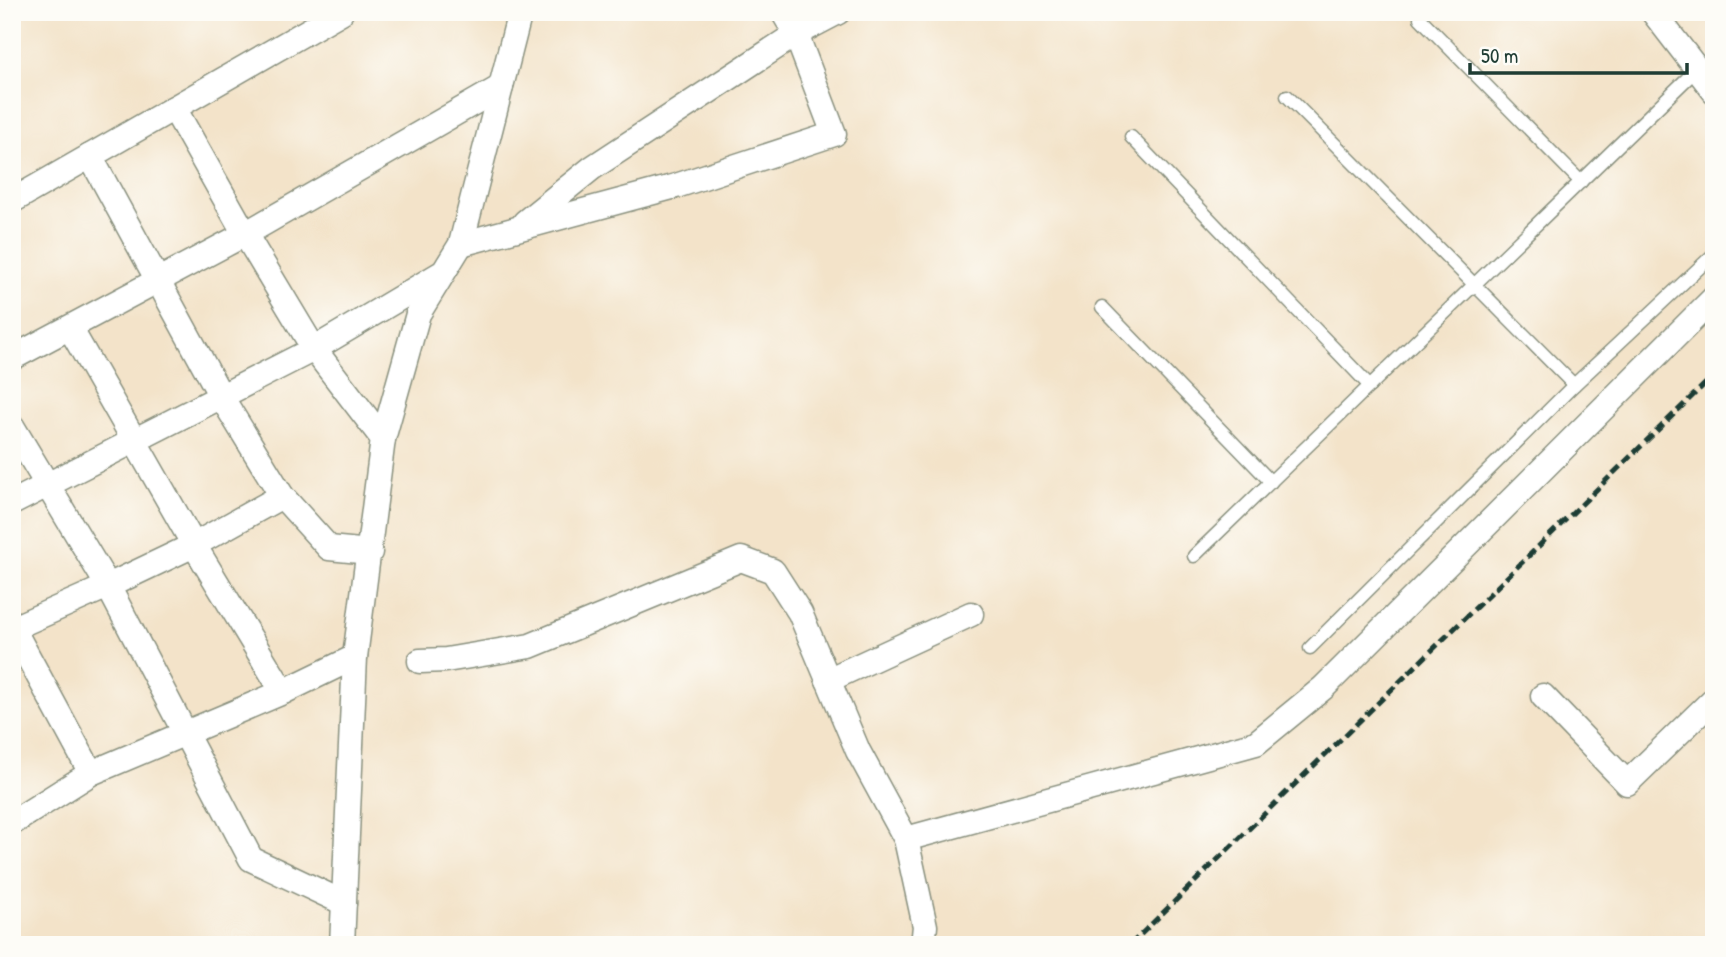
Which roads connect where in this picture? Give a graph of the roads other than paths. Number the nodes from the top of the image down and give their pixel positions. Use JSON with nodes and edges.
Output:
{"nodes":[{"id":1,"x":341,"y":12,"type":"edge"},
{"id":2,"x":520,"y":12,"type":"edge"},
{"id":3,"x":783,"y":12,"type":"edge"},
{"id":4,"x":838,"y":12,"type":"edge"},
{"id":5,"x":1653,"y":12,"type":"edge"},
{"id":6,"x":1420,"y":18,"type":"dead end"},
{"id":7,"x":796,"y":34,"type":"junction"},
{"id":8,"x":1708,"y":80,"type":"edge"},
{"id":9,"x":500,"y":87,"type":"junction"},
{"id":10,"x":1287,"y":96,"type":"dead end"},
{"id":11,"x":174,"y":108,"type":"junction"},
{"id":12,"x":1131,"y":137,"type":"dead end"},
{"id":13,"x":90,"y":156,"type":"junction"},
{"id":14,"x":1581,"y":182,"type":"junction"},
{"id":15,"x":12,"y":201,"type":"edge"},
{"id":16,"x":517,"y":229,"type":"junction"},
{"id":17,"x":245,"y":234,"type":"junction"},
{"id":18,"x":461,"y":244,"type":"junction"},
{"id":19,"x":1714,"y":254,"type":"edge"},
{"id":20,"x":444,"y":272,"type":"junction"},
{"id":21,"x":159,"y":279,"type":"junction"},
{"id":22,"x":1475,"y":285,"type":"junction"},
{"id":23,"x":1714,"y":298,"type":"edge"},
{"id":24,"x":1102,"y":307,"type":"dead end"},
{"id":25,"x":70,"y":328,"type":"junction"},
{"id":26,"x":314,"y":349,"type":"junction"},
{"id":27,"x":12,"y":358,"type":"edge"},
{"id":28,"x":1574,"y":385,"type":"junction"},
{"id":29,"x":1370,"y":386,"type":"junction"},
{"id":30,"x":222,"y":398,"type":"junction"},
{"id":31,"x":12,"y":426,"type":"edge"},
{"id":32,"x":383,"y":439,"type":"junction"},
{"id":33,"x":137,"y":441,"type":"junction"},
{"id":34,"x":1271,"y":482,"type":"junction"},
{"id":35,"x":47,"y":486,"type":"junction"},
{"id":36,"x":282,"y":495,"type":"junction"},
{"id":37,"x":12,"y":503,"type":"edge"},
{"id":38,"x":194,"y":545,"type":"junction"},
{"id":39,"x":370,"y":552,"type":"junction"},
{"id":40,"x":1194,"y":556,"type":"dead end"},
{"id":41,"x":108,"y":586,"type":"junction"},
{"id":42,"x":971,"y":614,"type":"dead end"},
{"id":43,"x":13,"y":627,"type":"edge"},
{"id":44,"x":1310,"y":648,"type":"dead end"},
{"id":45,"x":355,"y":657,"type":"junction"},
{"id":46,"x":420,"y":660,"type":"dead end"},
{"id":47,"x":828,"y":680,"type":"junction"},
{"id":48,"x":283,"y":692,"type":"junction"},
{"id":49,"x":1543,"y":696,"type":"dead end"},
{"id":50,"x":1714,"y":699,"type":"edge"},
{"id":51,"x":185,"y":734,"type":"junction"},
{"id":52,"x":90,"y":774,"type":"junction"},
{"id":53,"x":14,"y":819,"type":"edge"},
{"id":54,"x":906,"y":839,"type":"junction"},
{"id":55,"x":344,"y":903,"type":"junction"},
{"id":56,"x":342,"y":945,"type":"edge"},
{"id":57,"x":923,"y":945,"type":"edge"}],
"edges":[{"from":1,"to":11,"type":"street"},
{"from":2,"to":9,"type":"street"},
{"from":3,"to":7,"type":"street"},
{"from":4,"to":7,"type":"street"},
{"from":5,"to":8,"type":"street"},
{"from":6,"to":14,"type":"lane"},
{"from":7,"to":16,"type":"street"},
{"from":7,"to":16,"type":"street"},
{"from":8,"to":14,"type":"lane"},
{"from":9,"to":17,"type":"street"},
{"from":9,"to":18,"type":"street"},
{"from":10,"to":22,"type":"lane"},
{"from":11,"to":13,"type":"street"},
{"from":11,"to":17,"type":"street"},
{"from":12,"to":29,"type":"lane"},
{"from":13,"to":15,"type":"street"},
{"from":13,"to":21,"type":"street"},
{"from":14,"to":22,"type":"lane"},
{"from":16,"to":18,"type":"street"},
{"from":17,"to":21,"type":"street"},
{"from":17,"to":26,"type":"street"},
{"from":18,"to":20,"type":"street"},
{"from":19,"to":28,"type":"lane"},
{"from":20,"to":26,"type":"street"},
{"from":20,"to":32,"type":"street"},
{"from":21,"to":25,"type":"street"},
{"from":21,"to":30,"type":"street"},
{"from":22,"to":28,"type":"lane"},
{"from":22,"to":29,"type":"lane"},
{"from":23,"to":54,"type":"street"},
{"from":24,"to":34,"type":"lane"},
{"from":25,"to":27,"type":"street"},
{"from":25,"to":33,"type":"street"},
{"from":26,"to":30,"type":"street"},
{"from":26,"to":32,"type":"street"},
{"from":28,"to":44,"type":"lane"},
{"from":29,"to":34,"type":"lane"},
{"from":30,"to":33,"type":"street"},
{"from":30,"to":36,"type":"street"},
{"from":31,"to":35,"type":"street"},
{"from":32,"to":39,"type":"street"},
{"from":33,"to":35,"type":"street"},
{"from":33,"to":38,"type":"street"},
{"from":34,"to":40,"type":"lane"},
{"from":35,"to":37,"type":"street"},
{"from":35,"to":41,"type":"street"},
{"from":36,"to":38,"type":"street"},
{"from":36,"to":39,"type":"street"},
{"from":38,"to":41,"type":"street"},
{"from":38,"to":48,"type":"street"},
{"from":39,"to":45,"type":"street"},
{"from":41,"to":43,"type":"street"},
{"from":41,"to":51,"type":"street"},
{"from":42,"to":47,"type":"street"},
{"from":43,"to":52,"type":"street"},
{"from":45,"to":48,"type":"street"},
{"from":45,"to":55,"type":"street"},
{"from":46,"to":47,"type":"street"},
{"from":47,"to":54,"type":"street"},
{"from":48,"to":51,"type":"street"},
{"from":49,"to":50,"type":"street"},
{"from":51,"to":52,"type":"street"},
{"from":51,"to":55,"type":"street"},
{"from":52,"to":53,"type":"street"},
{"from":54,"to":57,"type":"street"},
{"from":55,"to":56,"type":"street"}]}
